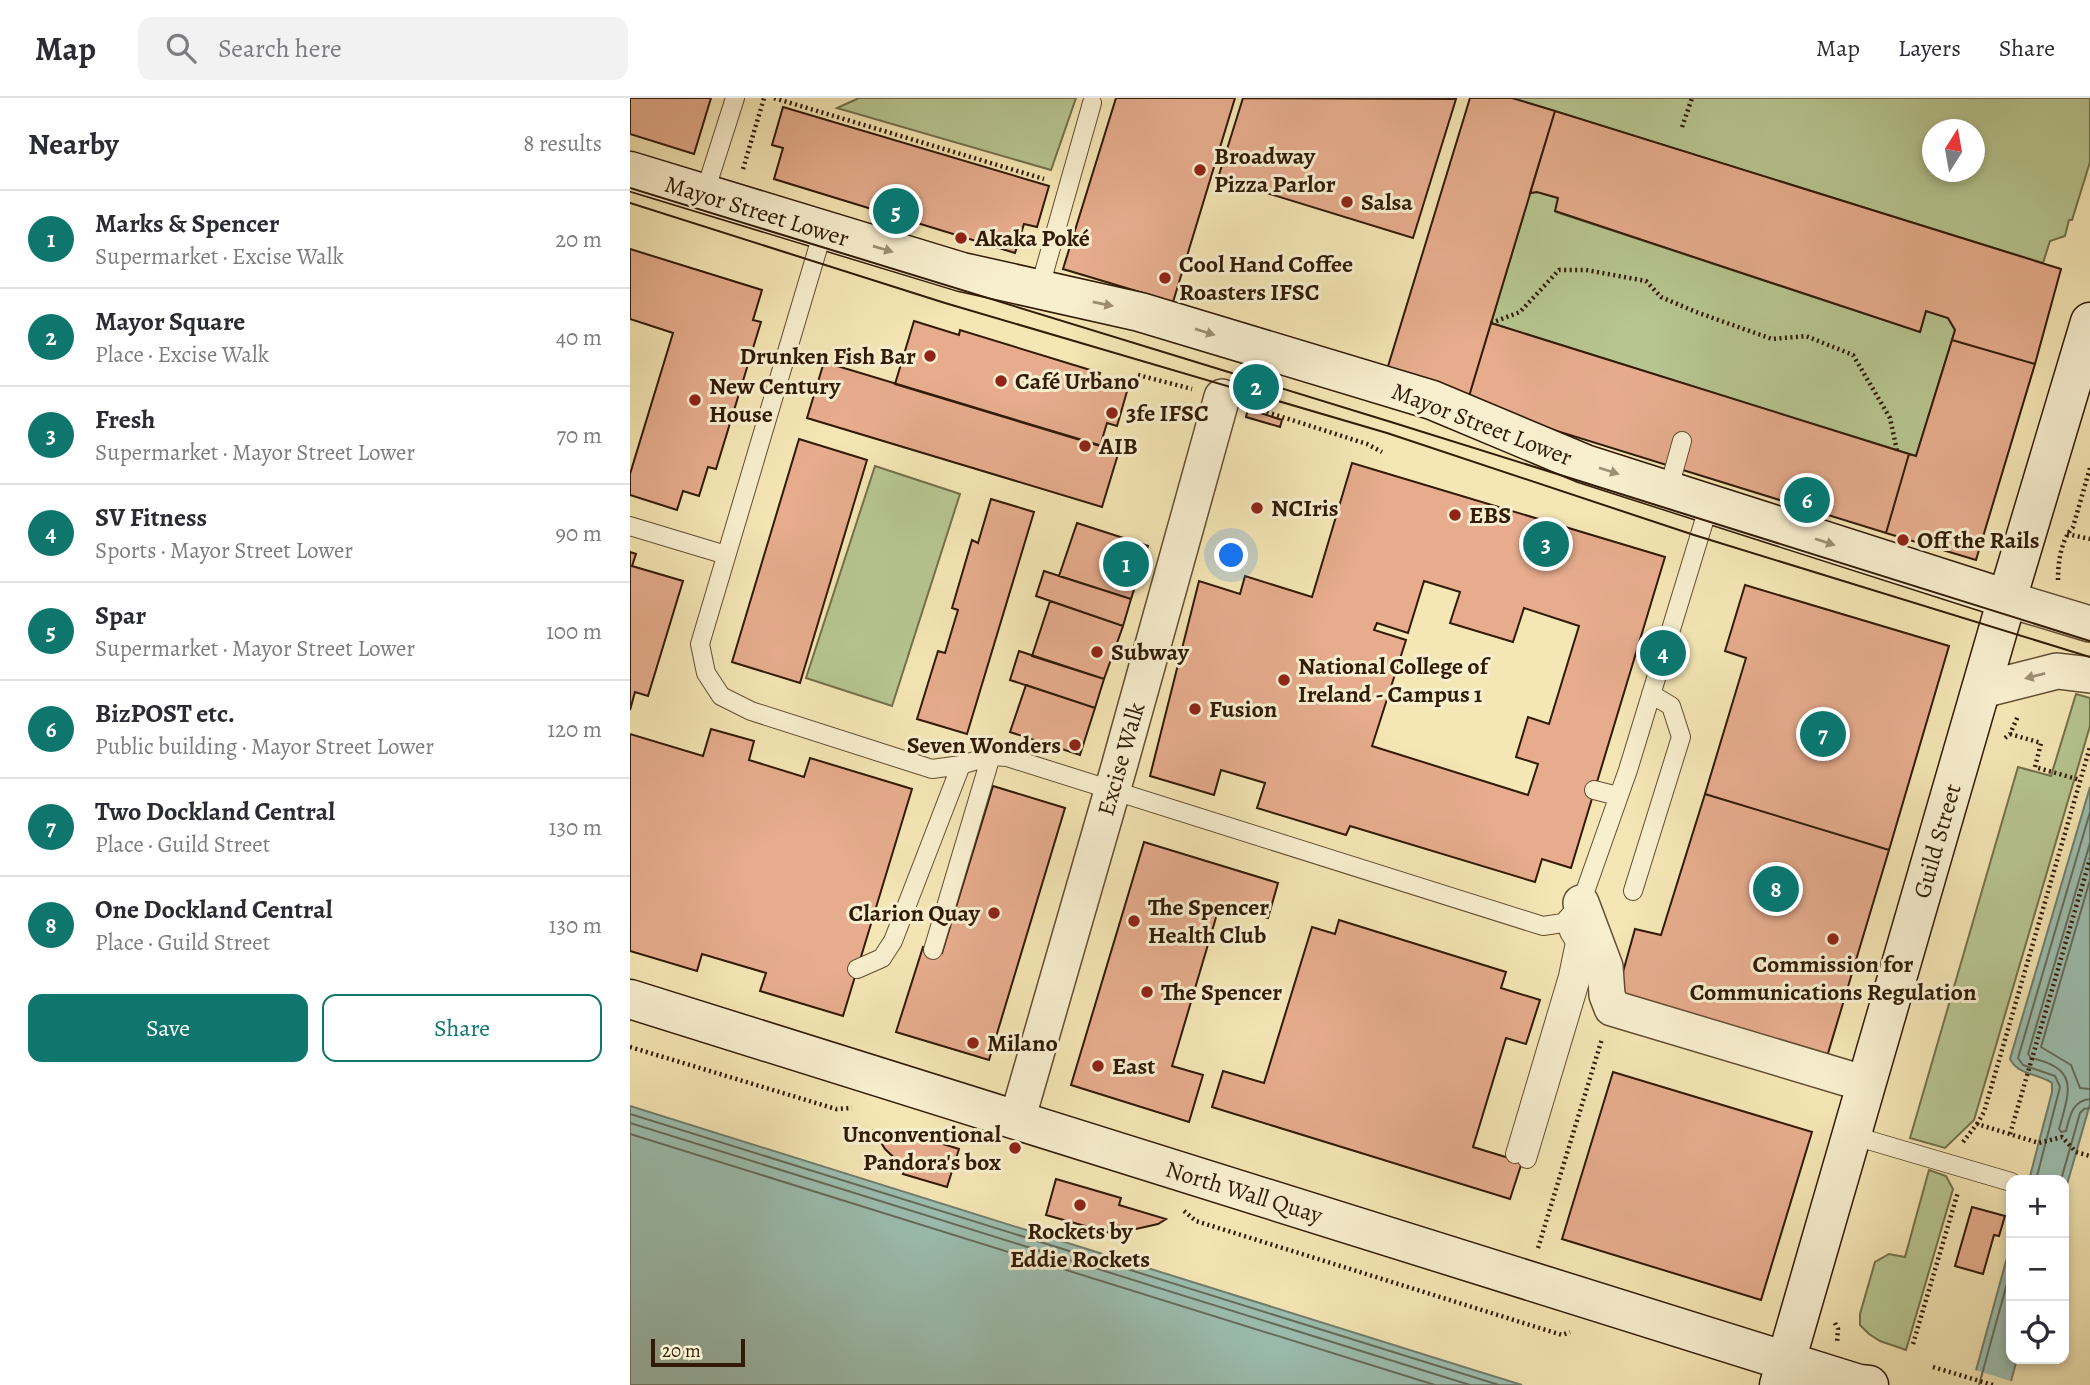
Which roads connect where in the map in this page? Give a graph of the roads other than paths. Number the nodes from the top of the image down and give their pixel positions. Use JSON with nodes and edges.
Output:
{"nodes":[{"id":1,"x":735,"y":98,"type":"edge"},
{"id":2,"x":1092,"y":103,"type":"dead end"},
{"id":3,"x":630,"y":171,"type":"edge"},
{"id":4,"x":704,"y":195,"type":"junction"},
{"id":5,"x":823,"y":231,"type":"junction"},
{"id":6,"x":1039,"y":290,"type":"junction"},
{"id":7,"x":2090,"y":322,"type":"edge"},
{"id":8,"x":1222,"y":397,"type":"road end"},
{"id":9,"x":1682,"y":441,"type":"dead end"},
{"id":10,"x":1668,"y":491,"type":"junction"},
{"id":11,"x":1709,"y":505,"type":"junction"},
{"id":12,"x":630,"y":526,"type":"edge"},
{"id":13,"x":726,"y":555,"type":"junction"},
{"id":14,"x":2007,"y":599,"type":"junction"},
{"id":15,"x":2090,"y":624,"type":"edge"},
{"id":16,"x":2090,"y":675,"type":"edge"},
{"id":17,"x":1982,"y":691,"type":"junction"},
{"id":18,"x":1651,"y":694,"type":"junction"},
{"id":19,"x":991,"y":756,"type":"junction"},
{"id":20,"x":961,"y":765,"type":"junction"},
{"id":21,"x":1113,"y":789,"type":"junction"},
{"id":22,"x":1594,"y":790,"type":"dead end"},
{"id":23,"x":1618,"y":796,"type":"junction"},
{"id":24,"x":1633,"y":891,"type":"dead end"},
{"id":25,"x":1572,"y":913,"type":"junction"},
{"id":26,"x":933,"y":950,"type":"dead end"},
{"id":27,"x":857,"y":968,"type":"dead end"},
{"id":28,"x":630,"y":999,"type":"edge"},
{"id":29,"x":1866,"y":1084,"type":"junction"},
{"id":30,"x":1017,"y":1120,"type":"junction"},
{"id":31,"x":1851,"y":1135,"type":"junction"},
{"id":32,"x":1521,"y":1156,"type":"dead end"},
{"id":33,"x":2006,"y":1180,"type":"edge"},
{"id":34,"x":1782,"y":1373,"type":"edge"},
{"id":35,"x":1859,"y":1385,"type":"edge"},
{"id":36,"x":1869,"y":1385,"type":"edge"}],
"edges":[{"from":1,"to":4,"type":"lane"},
{"from":2,"to":6,"type":"lane"},
{"from":3,"to":4,"type":"street","name":"Mayor Street Lower"},
{"from":4,"to":5,"type":"street","name":"Mayor Street Lower"},
{"from":5,"to":6,"type":"street","name":"Mayor Street Lower","one_way":true},
{"from":5,"to":13,"type":"lane"},
{"from":6,"to":10,"type":"street","name":"Mayor Street Lower","one_way":true},
{"from":7,"to":14,"type":"street","name":"Guild Street"},
{"from":8,"to":21,"type":"street","name":"Excise Walk"},
{"from":9,"to":10,"type":"lane"},
{"from":10,"to":11,"type":"street","name":"Mayor Street Lower"},
{"from":11,"to":14,"type":"street","name":"Mayor Street Lower","one_way":true},
{"from":11,"to":18,"type":"lane"},
{"from":12,"to":13,"type":"lane"},
{"from":13,"to":20,"type":"lane"},
{"from":14,"to":15,"type":"street"},
{"from":14,"to":17,"type":"street","name":"Guild Street"},
{"from":16,"to":17,"type":"street","one_way":true},
{"from":17,"to":29,"type":"street","name":"Guild Street"},
{"from":18,"to":23,"type":"lane"},
{"from":18,"to":24,"type":"lane"},
{"from":19,"to":20,"type":"lane"},
{"from":19,"to":21,"type":"lane"},
{"from":19,"to":26,"type":"lane"},
{"from":20,"to":27,"type":"lane"},
{"from":21,"to":25,"type":"lane"},
{"from":21,"to":30,"type":"street","name":"Excise Walk"},
{"from":22,"to":23,"type":"lane"},
{"from":23,"to":25,"type":"lane"},
{"from":25,"to":29,"type":"street"},
{"from":25,"to":32,"type":"lane"},
{"from":28,"to":30,"type":"street","name":"North Wall Quay"},
{"from":29,"to":31,"type":"street","name":"Guild Street"},
{"from":30,"to":34,"type":"street","name":"North Wall Quay"},
{"from":31,"to":33,"type":"lane"},
{"from":31,"to":34,"type":"street","name":"Guild Street"},
{"from":34,"to":35,"type":"street","name":"North Wall Quay"},
{"from":35,"to":36,"type":"street","name":"North Wall Quay"}]}
